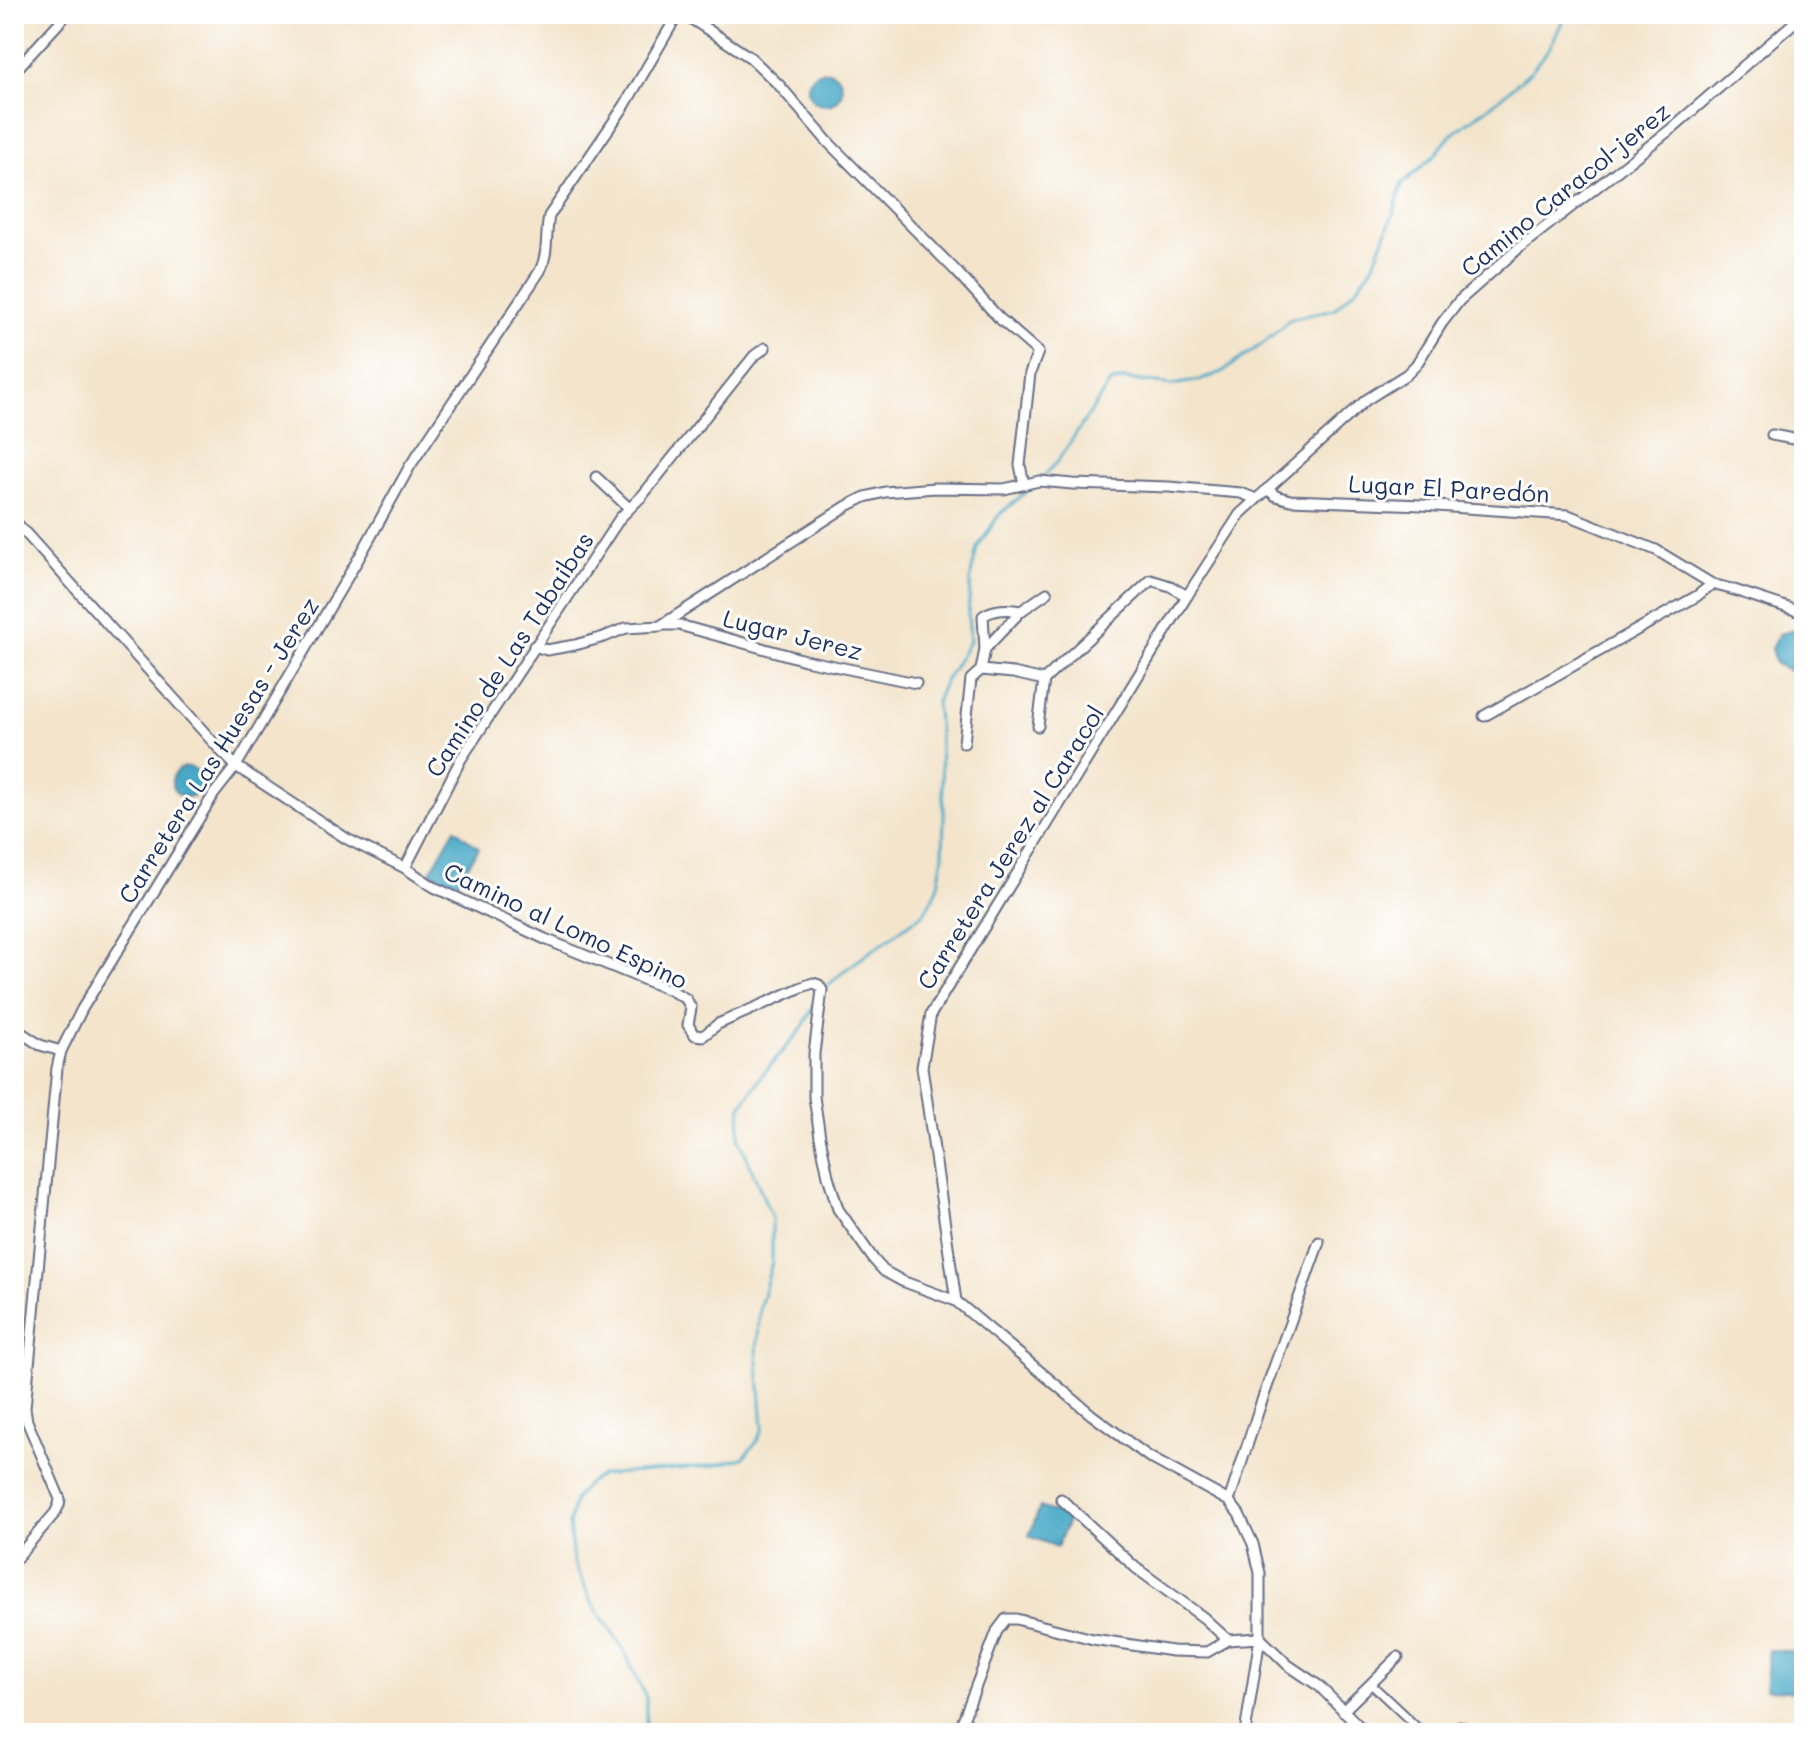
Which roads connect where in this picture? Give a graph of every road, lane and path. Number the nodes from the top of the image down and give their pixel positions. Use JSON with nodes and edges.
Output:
{"nodes":[{"id":1,"x":67,"y":14,"type":"edge"},
{"id":2,"x":681,"y":14,"type":"edge"},
{"id":3,"x":1804,"y":14,"type":"edge"},
{"id":4,"x":14,"y":72,"type":"edge"},
{"id":5,"x":765,"y":348,"type":"dead end"},
{"id":6,"x":1772,"y":435,"type":"dead end"},
{"id":7,"x":1804,"y":441,"type":"edge"},
{"id":8,"x":596,"y":477,"type":"dead end"},
{"id":9,"x":1024,"y":484,"type":"junction"},
{"id":10,"x":1267,"y":489,"type":"junction"},
{"id":11,"x":1256,"y":499,"type":"junction"},
{"id":12,"x":629,"y":508,"type":"junction"},
{"id":13,"x":14,"y":520,"type":"edge"},
{"id":14,"x":1712,"y":584,"type":"junction"},
{"id":15,"x":1047,"y":593,"type":"dead end"},
{"id":16,"x":1187,"y":596,"type":"junction"},
{"id":17,"x":1021,"y":611,"type":"junction"},
{"id":18,"x":1804,"y":613,"type":"edge"},
{"id":19,"x":660,"y":626,"type":"junction"},
{"id":20,"x":534,"y":646,"type":"junction"},
{"id":21,"x":985,"y":649,"type":"junction"},
{"id":22,"x":981,"y":670,"type":"junction"},
{"id":23,"x":1044,"y":680,"type":"junction"},
{"id":24,"x":916,"y":683,"type":"dead end"},
{"id":25,"x":1484,"y":716,"type":"dead end"},
{"id":26,"x":1038,"y":726,"type":"dead end"},
{"id":27,"x":964,"y":743,"type":"dead end"},
{"id":28,"x":236,"y":766,"type":"junction"},
{"id":29,"x":405,"y":868,"type":"junction"},
{"id":30,"x":14,"y":1028,"type":"edge"},
{"id":31,"x":61,"y":1051,"type":"junction"},
{"id":32,"x":1319,"y":1242,"type":"dead end"},
{"id":33,"x":956,"y":1301,"type":"junction"},
{"id":34,"x":1061,"y":1499,"type":"dead end"},
{"id":35,"x":1229,"y":1501,"type":"junction"},
{"id":36,"x":14,"y":1561,"type":"edge"},
{"id":37,"x":1260,"y":1638,"type":"junction"},
{"id":38,"x":1228,"y":1640,"type":"junction"},
{"id":39,"x":1398,"y":1657,"type":"dead end"},
{"id":40,"x":1371,"y":1684,"type":"junction"},
{"id":41,"x":1343,"y":1711,"type":"junction"},
{"id":42,"x":963,"y":1720,"type":"junction"},
{"id":43,"x":960,"y":1733,"type":"edge"},
{"id":44,"x":980,"y":1733,"type":"edge"},
{"id":45,"x":1245,"y":1733,"type":"edge"},
{"id":46,"x":1366,"y":1733,"type":"edge"},
{"id":47,"x":1423,"y":1733,"type":"edge"},
{"id":48,"x":1449,"y":1733,"type":"edge"},
{"id":49,"x":1479,"y":1733,"type":"edge"}],
"edges":[{"from":1,"to":4,"type":"street"},
{"from":2,"to":9,"type":"street"},
{"from":2,"to":28,"type":"street","name":"Carretera Las Huesas - Jerez"},
{"from":3,"to":10,"type":"street","name":"Camino Caracol-jerez"},
{"from":5,"to":12,"type":"street","name":"Camino de Las Tabaibas"},
{"from":6,"to":7,"type":"street"},
{"from":8,"to":12,"type":"street"},
{"from":9,"to":11,"type":"street"},
{"from":9,"to":19,"type":"street"},
{"from":10,"to":11,"type":"street","name":"Camino Caracol-jerez"},
{"from":10,"to":14,"type":"street","name":"Lugar El Paredón"},
{"from":11,"to":16,"type":"street","name":"Carretera Jerez al Caracol"},
{"from":12,"to":20,"type":"street","name":"Camino de Las Tabaibas"},
{"from":13,"to":28,"type":"street","name":"Camino al Lomo Espino"},
{"from":14,"to":18,"type":"street","name":"Lugar El Paredón"},
{"from":14,"to":25,"type":"street"},
{"from":15,"to":17,"type":"street"},
{"from":16,"to":23,"type":"street"},
{"from":16,"to":33,"type":"street","name":"Carretera Jerez al Caracol"},
{"from":17,"to":21,"type":"street"},
{"from":17,"to":21,"type":"street"},
{"from":19,"to":20,"type":"street"},
{"from":19,"to":24,"type":"street","name":"Lugar Jerez"},
{"from":20,"to":29,"type":"street","name":"Camino de Las Tabaibas"},
{"from":21,"to":22,"type":"street"},
{"from":22,"to":23,"type":"street"},
{"from":22,"to":27,"type":"street"},
{"from":23,"to":26,"type":"street"},
{"from":28,"to":29,"type":"street","name":"Camino al Lomo Espino"},
{"from":28,"to":31,"type":"street","name":"Carretera Las Huesas - Jerez"},
{"from":29,"to":33,"type":"street","name":"Camino al Lomo Espino"},
{"from":30,"to":31,"type":"street"},
{"from":31,"to":36,"type":"street","name":"Carretera Las Huesas - Jerez"},
{"from":32,"to":35,"type":"street"},
{"from":33,"to":35,"type":"street"},
{"from":34,"to":38,"type":"street"},
{"from":35,"to":37,"type":"street"},
{"from":37,"to":38,"type":"street"},
{"from":37,"to":41,"type":"street"},
{"from":37,"to":45,"type":"street"},
{"from":38,"to":42,"type":"street"},
{"from":39,"to":40,"type":"street"},
{"from":40,"to":41,"type":"street"},
{"from":40,"to":47,"type":"street"},
{"from":41,"to":46,"type":"street"},
{"from":42,"to":43,"type":"street"},
{"from":42,"to":44,"type":"street"},
{"from":48,"to":49,"type":"street"}]}
